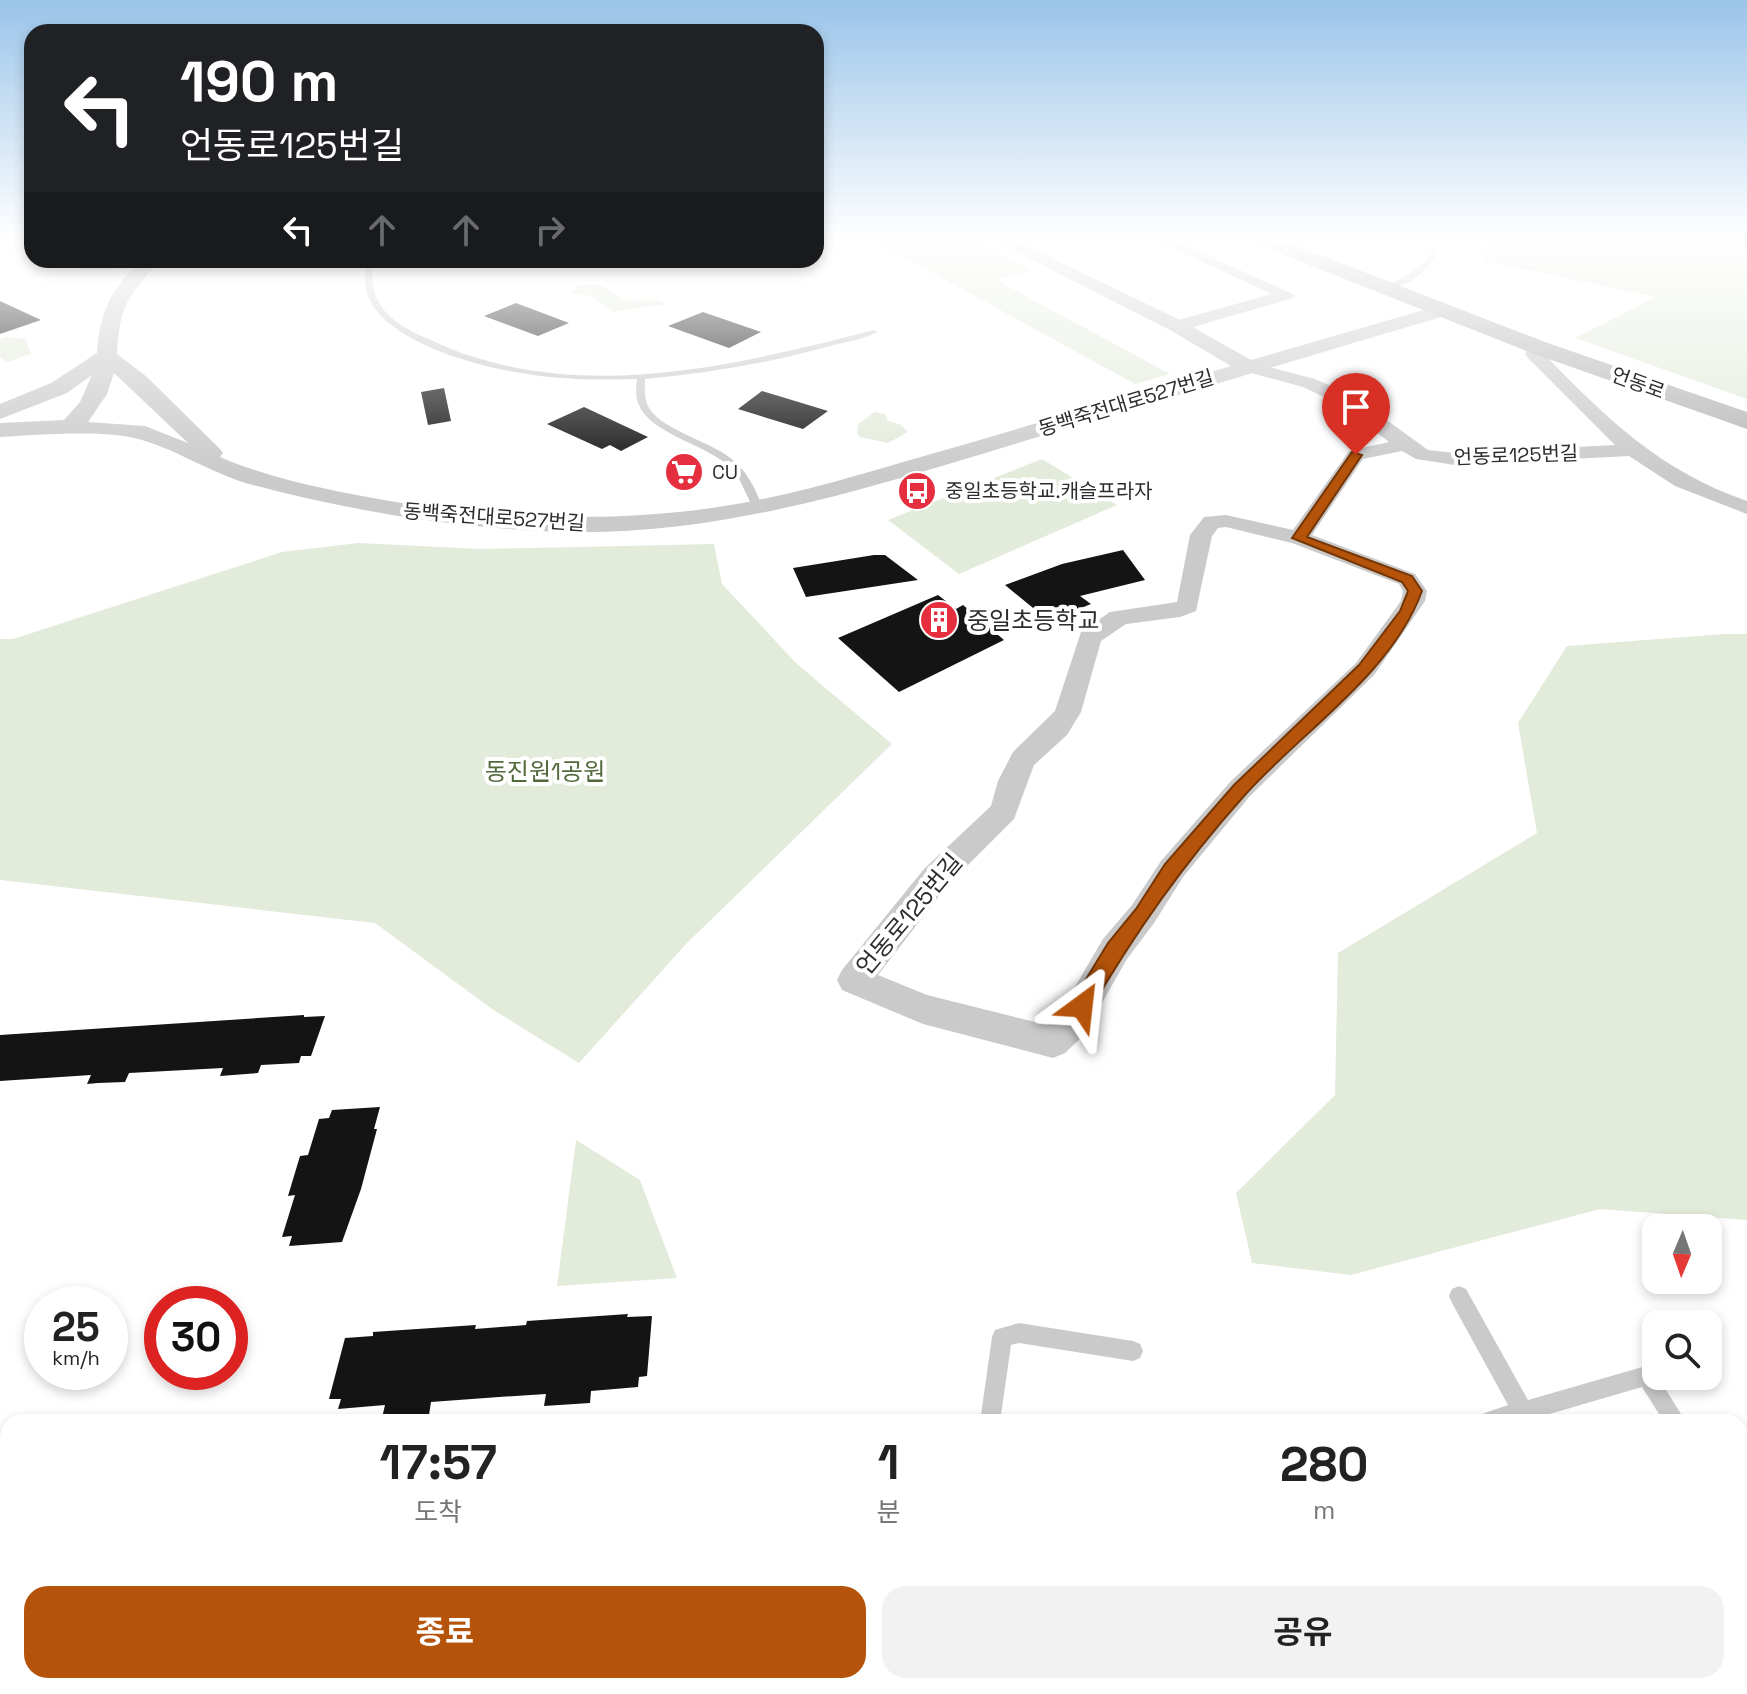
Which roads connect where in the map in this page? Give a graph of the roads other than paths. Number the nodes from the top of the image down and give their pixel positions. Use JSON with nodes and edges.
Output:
{"nodes":[{"id":1,"x":111,"y":318,"type":"edge"},
{"id":2,"x":388,"y":318,"type":"edge"},
{"id":3,"x":1161,"y":318,"type":"edge"},
{"id":4,"x":1205,"y":318,"type":"edge"},
{"id":5,"x":1416,"y":318,"type":"edge"},
{"id":6,"x":1460,"y":318,"type":"edge"},
{"id":7,"x":1177,"y":326,"type":"junction"},
{"id":8,"x":874,"y":332,"type":"dead end"},
{"id":9,"x":1537,"y":347,"type":"junction"},
{"id":10,"x":106,"y":356,"type":"junction"},
{"id":11,"x":1246,"y":366,"type":"junction"},
{"id":12,"x":641,"y":376,"type":"junction"},
{"id":13,"x":0,"y":412,"type":"edge"},
{"id":14,"x":1747,"y":421,"type":"edge"},
{"id":15,"x":70,"y":427,"type":"junction"},
{"id":16,"x":0,"y":430,"type":"edge"},
{"id":17,"x":1405,"y":444,"type":"junction"},
{"id":18,"x":1630,"y":450,"type":"junction"},
{"id":19,"x":227,"y":470,"type":"junction"},
{"id":20,"x":758,"y":508,"type":"junction"},
{"id":21,"x":1747,"y":508,"type":"edge"},
{"id":22,"x":1299,"y":538,"type":"junction"},
{"id":23,"x":1459,"y":1296,"type":"dead end"},
{"id":24,"x":1133,"y":1351,"type":"dead end"},
{"id":25,"x":1523,"y":1411,"type":"junction"},
{"id":26,"x":991,"y":1414,"type":"edge"},
{"id":27,"x":1513,"y":1414,"type":"edge"},
{"id":28,"x":1671,"y":1414,"type":"edge"}],
"edges":[{"from":1,"to":10,"type":"street"},
{"from":2,"to":12,"type":"lane"},
{"from":3,"to":7,"type":"street","name":"동백죽전대로527번길"},
{"from":4,"to":7,"type":"street"},
{"from":5,"to":11,"type":"street","name":"동백죽전대로527번길"},
{"from":6,"to":9,"type":"main road","name":"언동로"},
{"from":7,"to":11,"type":"street","name":"동백죽전대로527번길"},
{"from":8,"to":12,"type":"lane"},
{"from":9,"to":14,"type":"main road","name":"언동로"},
{"from":9,"to":18,"type":"street","name":"언동로125번길"},
{"from":10,"to":13,"type":"street"},
{"from":10,"to":15,"type":"street"},
{"from":10,"to":19,"type":"street"},
{"from":11,"to":17,"type":"street","name":"언동로125번길"},
{"from":11,"to":20,"type":"street","name":"동백죽전대로527번길"},
{"from":12,"to":20,"type":"lane"},
{"from":15,"to":16,"type":"street","name":"동백죽전대로527번길"},
{"from":15,"to":19,"type":"street","name":"동백죽전대로527번길"},
{"from":17,"to":18,"type":"street","name":"언동로125번길"},
{"from":17,"to":22,"type":"street"},
{"from":18,"to":21,"type":"street","name":"언동로125번길"},
{"from":19,"to":20,"type":"street","name":"동백죽전대로527번길"},
{"from":22,"to":22,"type":"street","name":"언동로125번길"},
{"from":23,"to":25,"type":"lane"},
{"from":24,"to":26,"type":"lane"},
{"from":25,"to":27,"type":"lane"},
{"from":25,"to":28,"type":"lane"}]}
